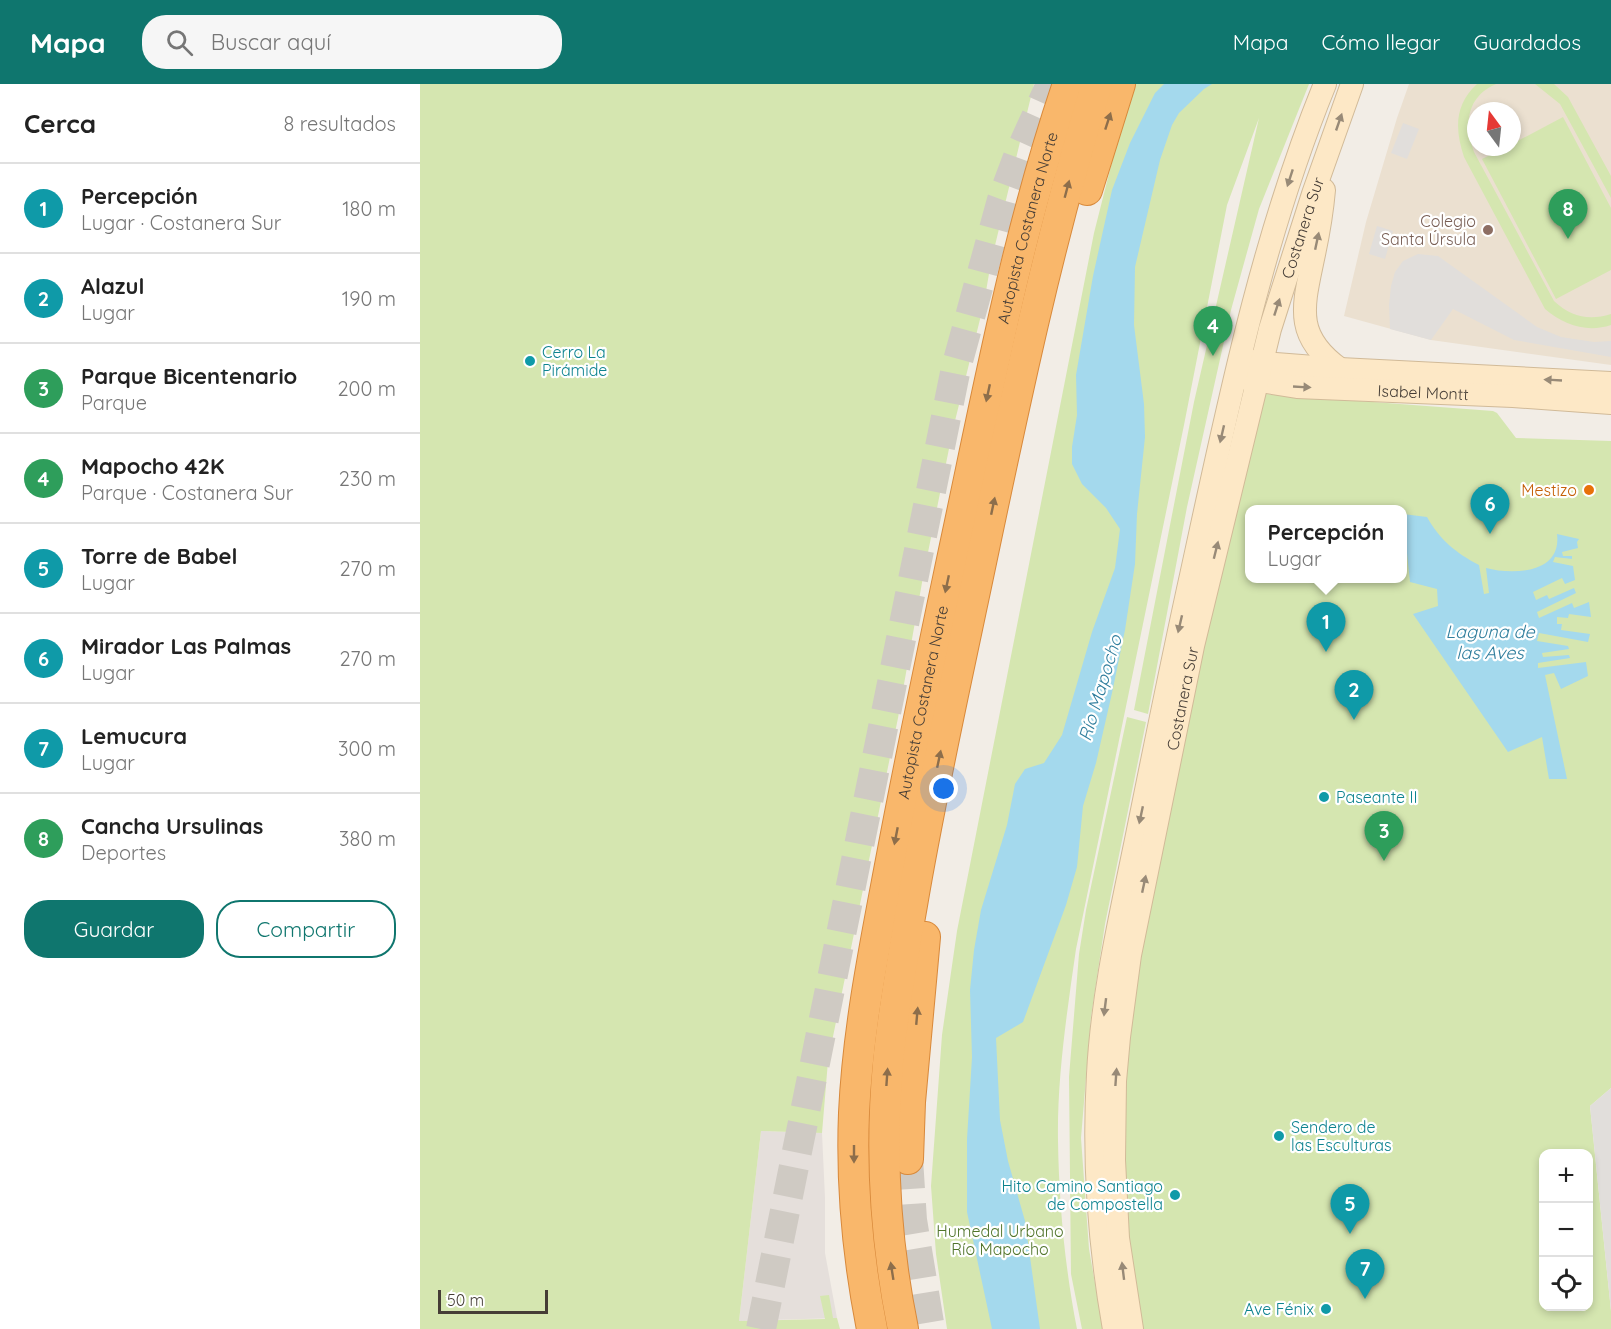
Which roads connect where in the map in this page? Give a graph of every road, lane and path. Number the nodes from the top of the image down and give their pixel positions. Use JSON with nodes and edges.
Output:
{"nodes":[{"id":1,"x":1053,"y":84,"type":"edge"},
{"id":2,"x":1068,"y":84,"type":"edge"},
{"id":3,"x":1097,"y":84,"type":"edge"},
{"id":4,"x":1120,"y":84,"type":"edge"},
{"id":5,"x":1325,"y":84,"type":"edge"},
{"id":6,"x":1352,"y":84,"type":"edge"},
{"id":7,"x":1329,"y":150,"type":"junction"},
{"id":8,"x":1033,"y":200,"type":"junction"},
{"id":9,"x":1340,"y":369,"type":"junction"},
{"id":10,"x":1248,"y":370,"type":"junction"},
{"id":11,"x":1611,"y":383,"type":"edge"},
{"id":12,"x":1611,"y":403,"type":"edge"},
{"id":13,"x":1014,"y":409,"type":"junction"},
{"id":14,"x":927,"y":817,"type":"junction"},
{"id":15,"x":908,"y":1159,"type":"tunnel mouth"},
{"id":16,"x":872,"y":1329,"type":"edge"},
{"id":17,"x":903,"y":1329,"type":"edge"},
{"id":18,"x":1114,"y":1329,"type":"edge"},
{"id":19,"x":1132,"y":1329,"type":"edge"}],
"edges":[{"from":1,"to":8,"type":"highway"},
{"from":2,"to":8,"type":"highway","name":"Autopista Costanera Norte"},
{"from":13,"to":3,"type":"highway","name":"Autopista Costanera Norte","one_way":true},
{"from":13,"to":4,"type":"highway","one_way":true},
{"from":5,"to":10,"type":"main road","name":"Costanera Sur","one_way":true},
{"from":7,"to":6,"type":"main road","name":"Costanera Sur","one_way":true},
{"from":9,"to":7,"type":"main road","one_way":true},
{"from":10,"to":7,"type":"main road","name":"Costanera Sur","one_way":true},
{"from":8,"to":16,"type":"highway","name":"Autopista Costanera Norte","one_way":true},
{"from":9,"to":10,"type":"main road","name":"Isabel Montt"},
{"from":11,"to":9,"type":"main road","name":"Isabel Montt","one_way":true},
{"from":10,"to":12,"type":"main road","name":"Isabel Montt","one_way":true},
{"from":10,"to":18,"type":"main road","name":"Costanera Sur","one_way":true},
{"from":19,"to":10,"type":"main road","name":"Costanera Sur","one_way":true},
{"from":14,"to":13,"type":"highway","name":"Autopista Costanera Norte","one_way":true},
{"from":15,"to":14,"type":"highway","one_way":true},
{"from":17,"to":14,"type":"highway","name":"Autopista Costanera Norte","one_way":true}]}
